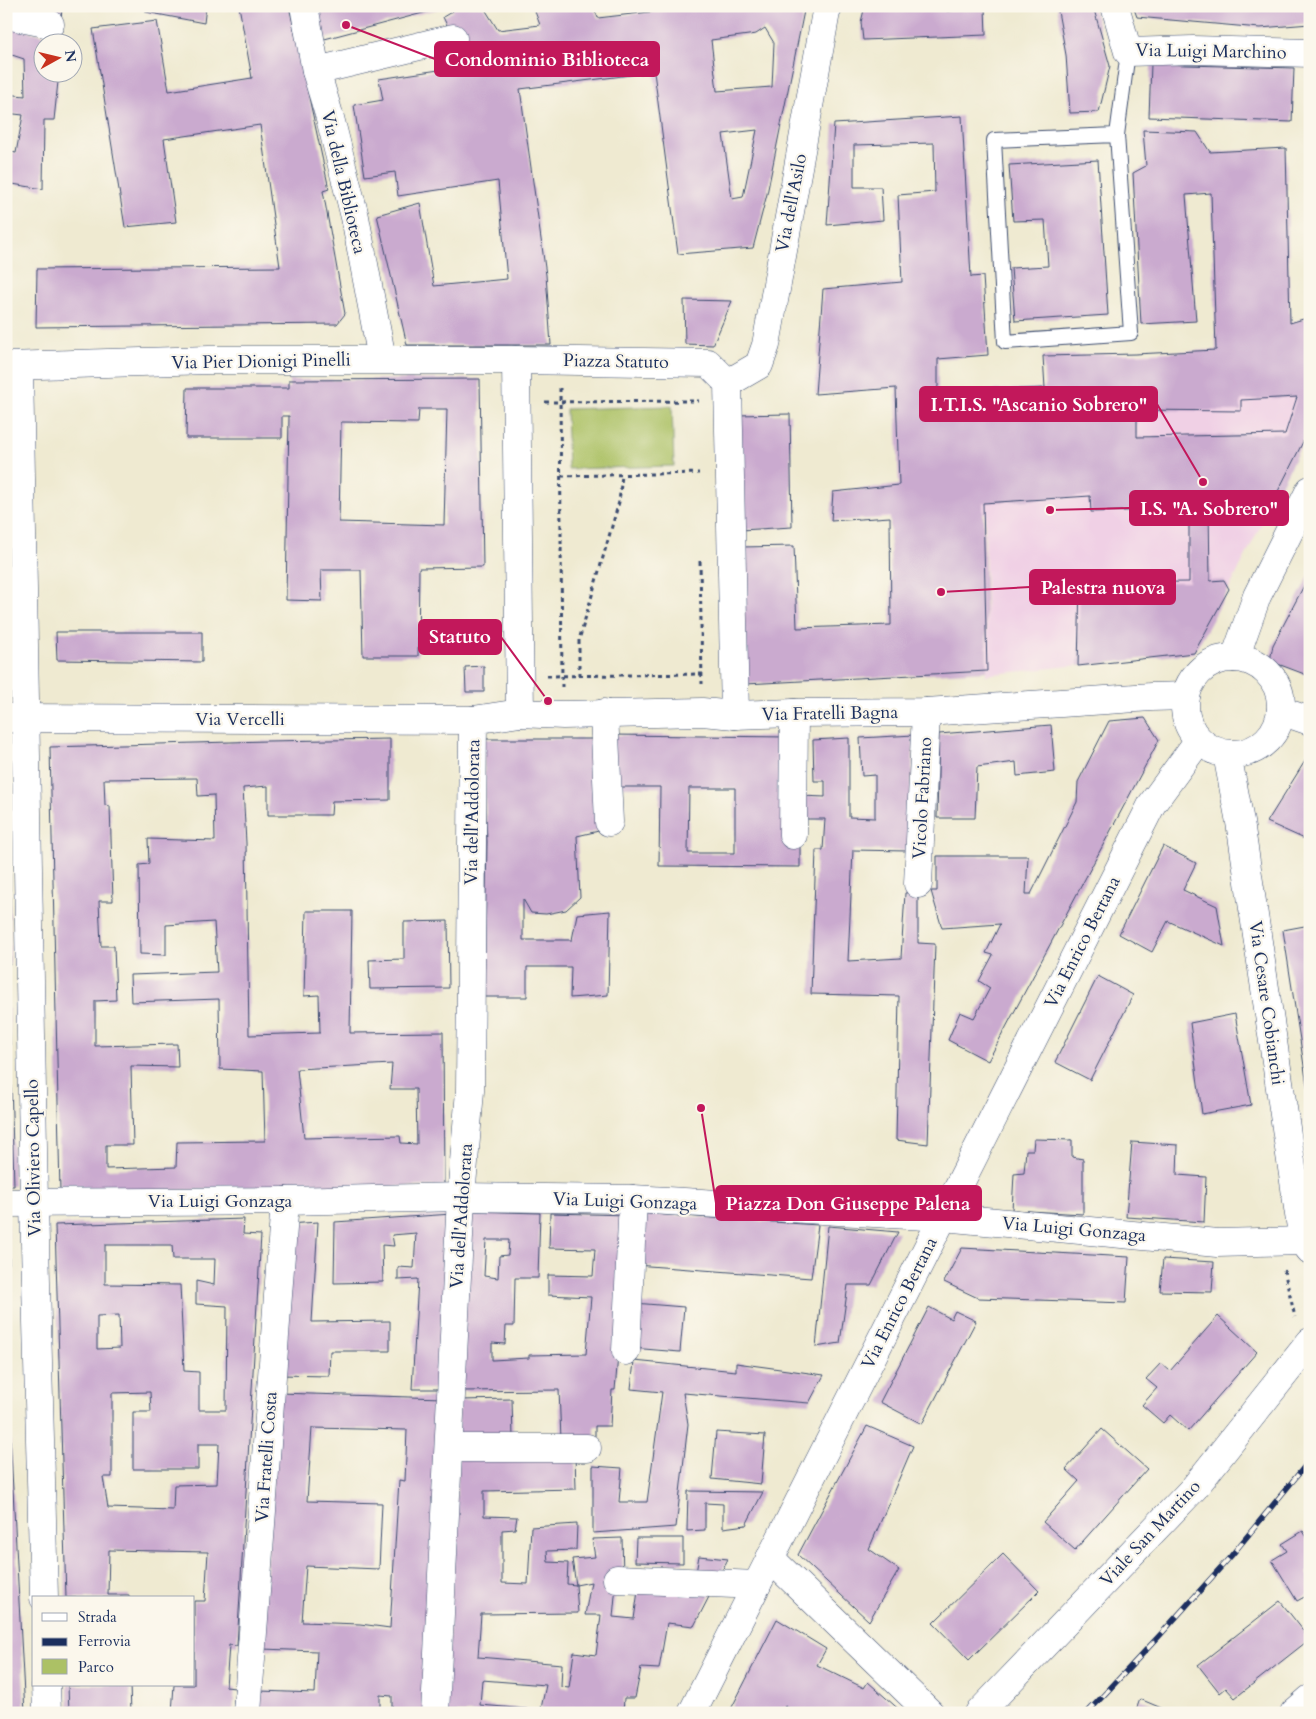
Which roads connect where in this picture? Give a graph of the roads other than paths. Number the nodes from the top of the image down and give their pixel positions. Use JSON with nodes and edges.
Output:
{"nodes":[{"id":1,"x":304,"y":6,"type":"edge"},
{"id":2,"x":829,"y":6,"type":"edge"},
{"id":3,"x":1116,"y":6,"type":"edge"},
{"id":4,"x":6,"y":15,"type":"edge"},
{"id":5,"x":50,"y":24,"type":"dead end"},
{"id":6,"x":453,"y":38,"type":"dead end"},
{"id":7,"x":1128,"y":52,"type":"junction"},
{"id":8,"x":1310,"y":53,"type":"edge"},
{"id":9,"x":316,"y":71,"type":"junction"},
{"id":10,"x":1117,"y":135,"type":"junction"},
{"id":11,"x":382,"y":359,"type":"junction"},
{"id":12,"x":516,"y":360,"type":"junction"},
{"id":13,"x":12,"y":366,"type":"edge"},
{"id":14,"x":728,"y":392,"type":"junction"},
{"id":15,"x":1310,"y":490,"type":"edge"},
{"id":16,"x":1235,"y":658,"type":"junction"},
{"id":17,"x":1186,"y":696,"type":"junction"},
{"id":18,"x":1281,"y":711,"type":"junction"},
{"id":19,"x":926,"y":712,"type":"junction"},
{"id":20,"x":520,"y":713,"type":"junction"},
{"id":21,"x":604,"y":713,"type":"junction"},
{"id":22,"x":794,"y":713,"type":"junction"},
{"id":23,"x":735,"y":715,"type":"junction"},
{"id":24,"x":15,"y":718,"type":"edge"},
{"id":25,"x":473,"y":720,"type":"junction"},
{"id":26,"x":1310,"y":721,"type":"edge"},
{"id":27,"x":1199,"y":740,"type":"junction"},
{"id":28,"x":1227,"y":754,"type":"junction"},
{"id":29,"x":609,"y":822,"type":"dead end"},
{"id":30,"x":794,"y":835,"type":"dead end"},
{"id":31,"x":918,"y":884,"type":"dead end"},
{"id":32,"x":461,"y":1197,"type":"junction"},
{"id":33,"x":634,"y":1199,"type":"junction"},
{"id":34,"x":285,"y":1201,"type":"junction"},
{"id":35,"x":6,"y":1203,"type":"edge"},
{"id":36,"x":34,"y":1203,"type":"junction"},
{"id":37,"x":943,"y":1217,"type":"junction"},
{"id":38,"x":1306,"y":1245,"type":"edge"},
{"id":39,"x":1310,"y":1342,"type":"edge"},
{"id":40,"x":626,"y":1351,"type":"dead end"},
{"id":41,"x":449,"y":1448,"type":"junction"},
{"id":42,"x":587,"y":1448,"type":"dead end"},
{"id":43,"x":770,"y":1558,"type":"junction"},
{"id":44,"x":617,"y":1579,"type":"dead end"},
{"id":45,"x":757,"y":1585,"type":"junction"},
{"id":46,"x":44,"y":1596,"type":"edge"},
{"id":47,"x":46,"y":1686,"type":"edge"},
{"id":48,"x":1310,"y":1699,"type":"edge"},
{"id":49,"x":47,"y":1713,"type":"edge"},
{"id":50,"x":247,"y":1713,"type":"edge"},
{"id":51,"x":436,"y":1713,"type":"edge"},
{"id":52,"x":692,"y":1713,"type":"edge"},
{"id":53,"x":930,"y":1713,"type":"edge"},
{"id":54,"x":979,"y":1713,"type":"edge"},
{"id":55,"x":1294,"y":1713,"type":"edge"}],
"edges":[{"from":1,"to":9,"type":"street","name":"Via della Biblioteca"},
{"from":2,"to":14,"type":"street","name":"Via dell'Asilo"},
{"from":3,"to":7,"type":"street","name":"Via Luigi Marchino"},
{"from":4,"to":5,"type":"street"},
{"from":6,"to":9,"type":"street"},
{"from":7,"to":8,"type":"street","name":"Via Luigi Marchino"},
{"from":7,"to":10,"type":"lane"},
{"from":9,"to":11,"type":"street","name":"Via della Biblioteca"},
{"from":10,"to":10,"type":"lane"},
{"from":11,"to":12,"type":"street","name":"Via Pier Dionigi Pinelli"},
{"from":11,"to":13,"type":"street","name":"Via Pier Dionigi Pinelli"},
{"from":12,"to":14,"type":"street","name":"Piazza Statuto"},
{"from":12,"to":20,"type":"street"},
{"from":13,"to":24,"type":"street","name":"Via Oliviero Capello"},
{"from":14,"to":23,"type":"street"},
{"from":15,"to":16,"type":"street"},
{"from":16,"to":17,"type":"street"},
{"from":16,"to":18,"type":"street"},
{"from":17,"to":19,"type":"street","name":"Via Fratelli Bagna"},
{"from":17,"to":27,"type":"street"},
{"from":18,"to":26,"type":"street"},
{"from":18,"to":28,"type":"street"},
{"from":19,"to":22,"type":"street","name":"Via Fratelli Bagna"},
{"from":19,"to":31,"type":"street","name":"Vicolo Fabriano"},
{"from":20,"to":21,"type":"street","name":"Via Fratelli Bagna"},
{"from":20,"to":25,"type":"street","name":"Via Fratelli Bagna"},
{"from":21,"to":23,"type":"street","name":"Via Fratelli Bagna"},
{"from":21,"to":29,"type":"street"},
{"from":22,"to":23,"type":"street","name":"Via Fratelli Bagna"},
{"from":22,"to":30,"type":"street"},
{"from":24,"to":25,"type":"street","name":"Via Vercelli"},
{"from":24,"to":36,"type":"street","name":"Via Oliviero Capello"},
{"from":25,"to":32,"type":"street","name":"Via dell'Addolorata"},
{"from":27,"to":28,"type":"street"},
{"from":27,"to":37,"type":"street","name":"Via Enrico Bertana"},
{"from":28,"to":38,"type":"street","name":"Via Cesare Cobianchi"},
{"from":32,"to":33,"type":"street","name":"Via Luigi Gonzaga"},
{"from":32,"to":34,"type":"street","name":"Via Luigi Gonzaga"},
{"from":32,"to":41,"type":"street","name":"Via dell'Addolorata"},
{"from":33,"to":37,"type":"street","name":"Via Luigi Gonzaga"},
{"from":33,"to":40,"type":"street"},
{"from":34,"to":36,"type":"street","name":"Via Luigi Gonzaga"},
{"from":34,"to":50,"type":"street","name":"Via Fratelli Costa"},
{"from":35,"to":36,"type":"street","name":"Via Luigi Gonzaga"},
{"from":36,"to":46,"type":"street","name":"Via Oliviero Capello"},
{"from":37,"to":38,"type":"street","name":"Via Luigi Gonzaga"},
{"from":37,"to":43,"type":"street","name":"Via Enrico Bertana"},
{"from":39,"to":54,"type":"street","name":"Viale San Martino"},
{"from":41,"to":42,"type":"street"},
{"from":41,"to":51,"type":"street","name":"Via dell'Addolorata"},
{"from":43,"to":45,"type":"street","name":"Via Enrico Bertana"},
{"from":43,"to":53,"type":"street"},
{"from":44,"to":45,"type":"street"},
{"from":45,"to":52,"type":"street","name":"Via Enrico Bertana"},
{"from":47,"to":49,"type":"street"},
{"from":48,"to":55,"type":"street"}]}
